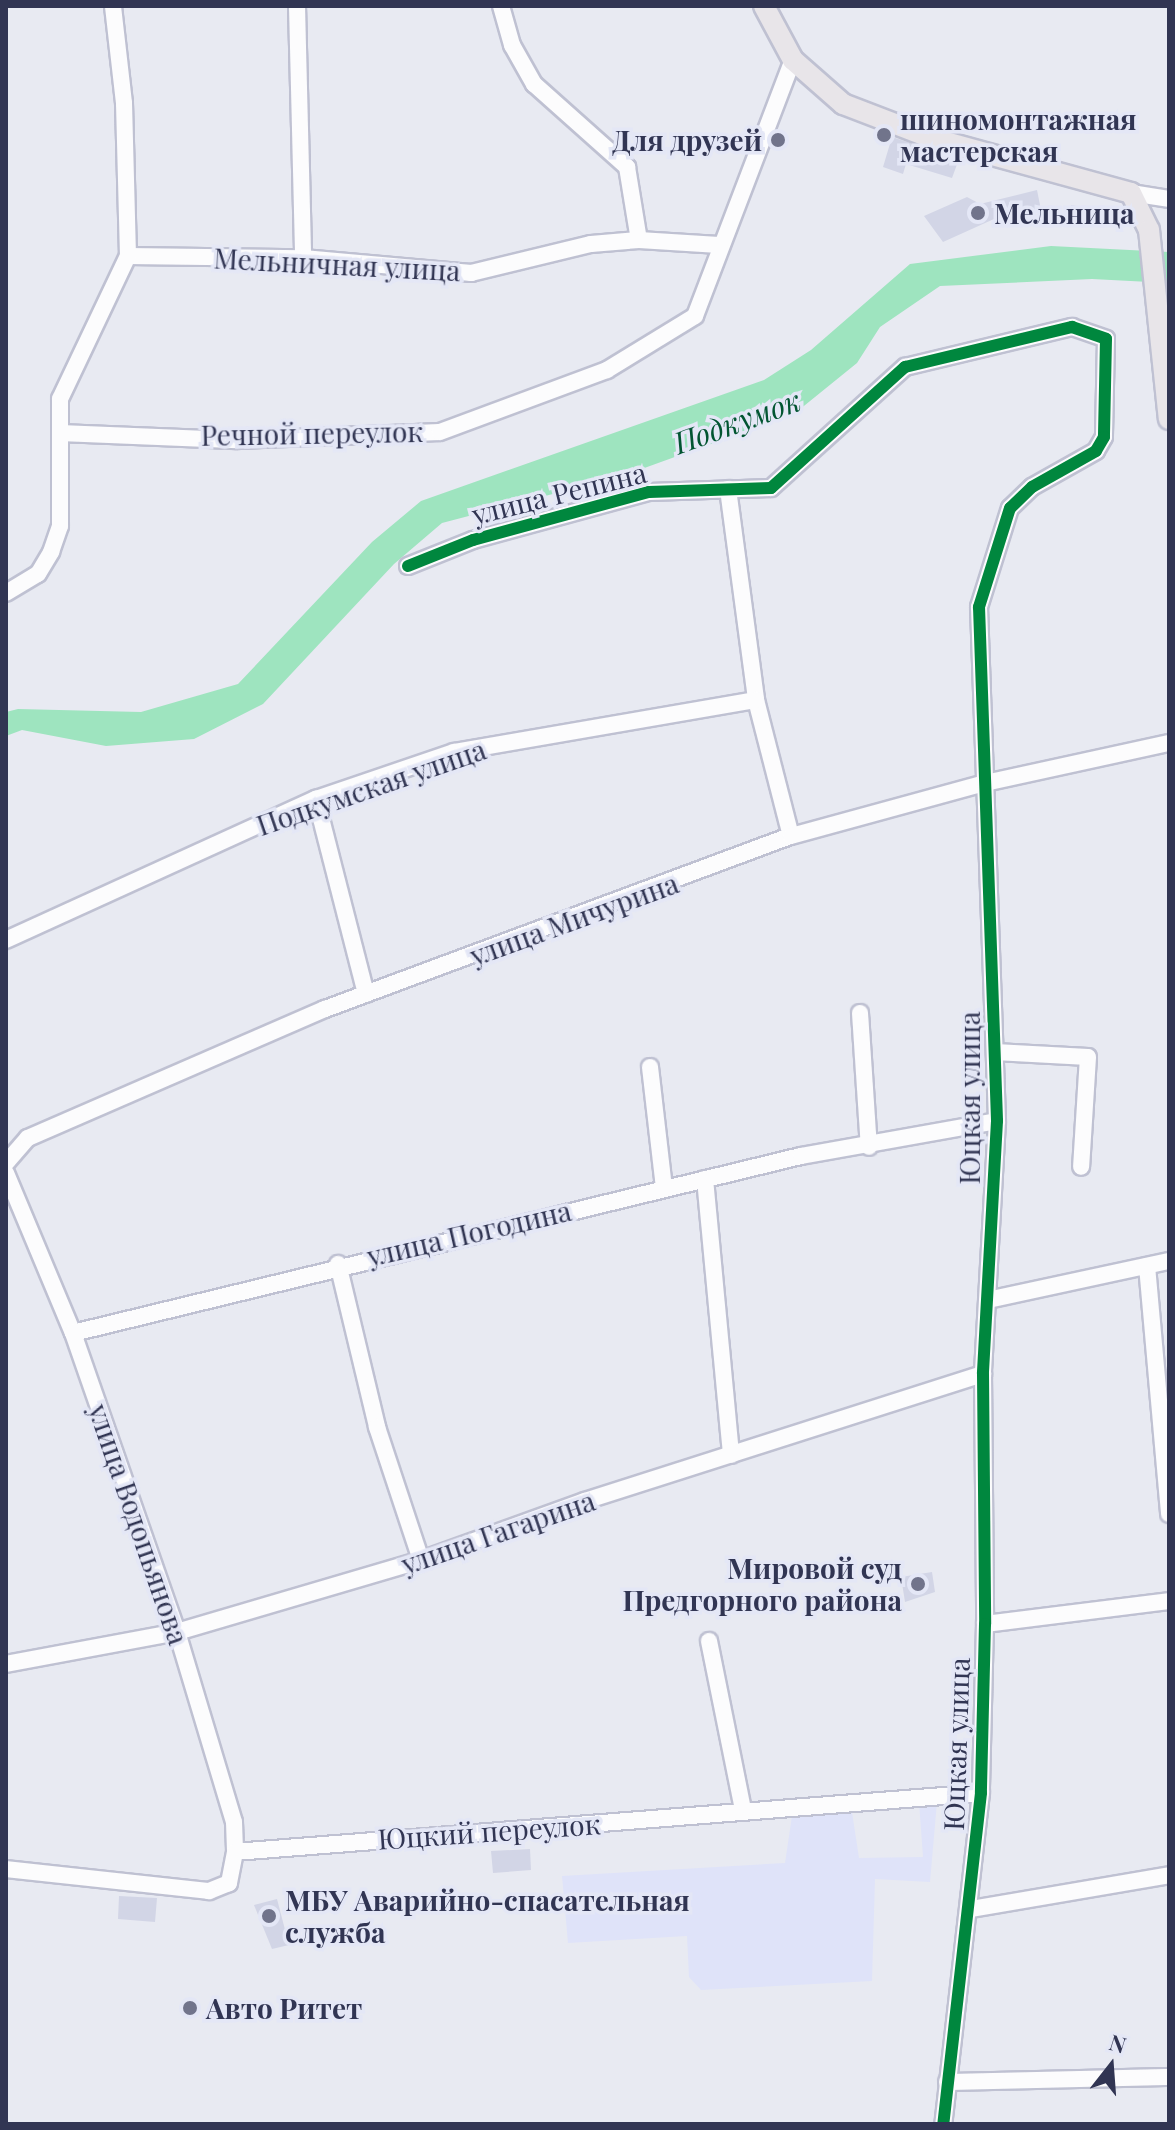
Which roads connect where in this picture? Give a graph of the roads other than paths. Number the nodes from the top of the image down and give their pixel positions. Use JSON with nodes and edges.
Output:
{"nodes":[{"id":1,"x":113,"y":6,"type":"edge"},
{"id":2,"x":297,"y":6,"type":"edge"},
{"id":3,"x":501,"y":6,"type":"edge"},
{"id":4,"x":764,"y":6,"type":"edge"},
{"id":5,"x":793,"y":60,"type":"junction"},
{"id":6,"x":1131,"y":193,"type":"junction"},
{"id":7,"x":1169,"y":199,"type":"edge"},
{"id":8,"x":639,"y":240,"type":"junction"},
{"id":9,"x":719,"y":245,"type":"junction"},
{"id":10,"x":128,"y":256,"type":"junction"},
{"id":11,"x":303,"y":258,"type":"junction"},
{"id":12,"x":1106,"y":339,"type":"joint"},
{"id":13,"x":1166,"y":364,"type":"edge"},
{"id":14,"x":1169,"y":419,"type":"edge"},
{"id":15,"x":60,"y":433,"type":"junction"},
{"id":16,"x":728,"y":489,"type":"junction"},
{"id":17,"x":408,"y":566,"type":"dead end"},
{"id":18,"x":6,"y":593,"type":"edge"},
{"id":19,"x":756,"y":700,"type":"junction"},
{"id":20,"x":1169,"y":743,"type":"edge"},
{"id":21,"x":985,"y":783,"type":"junction"},
{"id":22,"x":316,"y":799,"type":"junction"},
{"id":23,"x":791,"y":836,"type":"junction"},
{"id":24,"x":6,"y":940,"type":"edge"},
{"id":25,"x":366,"y":994,"type":"junction"},
{"id":26,"x":860,"y":1013,"type":"dead end"},
{"id":27,"x":995,"y":1052,"type":"junction"},
{"id":28,"x":650,"y":1067,"type":"dead end"},
{"id":29,"x":997,"y":1121,"type":"junction"},
{"id":30,"x":869,"y":1147,"type":"junction"},
{"id":31,"x":6,"y":1163,"type":"edge"},
{"id":32,"x":1081,"y":1167,"type":"dead end"},
{"id":33,"x":6,"y":1173,"type":"edge"},
{"id":34,"x":705,"y":1179,"type":"junction"},
{"id":35,"x":664,"y":1188,"type":"junction"},
{"id":36,"x":1169,"y":1261,"type":"edge"},
{"id":37,"x":338,"y":1264,"type":"junction"},
{"id":38,"x":1147,"y":1266,"type":"junction"},
{"id":39,"x":988,"y":1300,"type":"junction"},
{"id":40,"x":73,"y":1333,"type":"junction"},
{"id":41,"x":983,"y":1374,"type":"junction"},
{"id":42,"x":731,"y":1455,"type":"junction"},
{"id":43,"x":1169,"y":1514,"type":"edge"},
{"id":44,"x":421,"y":1560,"type":"junction"},
{"id":45,"x":1169,"y":1601,"type":"edge"},
{"id":46,"x":985,"y":1624,"type":"junction"},
{"id":47,"x":177,"y":1632,"type":"junction"},
{"id":48,"x":709,"y":1641,"type":"dead end"},
{"id":49,"x":6,"y":1664,"type":"edge"},
{"id":50,"x":981,"y":1793,"type":"junction"},
{"id":51,"x":743,"y":1810,"type":"junction"},
{"id":52,"x":235,"y":1852,"type":"junction"},
{"id":53,"x":6,"y":1869,"type":"edge"},
{"id":54,"x":1169,"y":1875,"type":"edge"},
{"id":55,"x":971,"y":1909,"type":"junction"},
{"id":56,"x":1169,"y":2077,"type":"edge"},
{"id":57,"x":947,"y":2082,"type":"junction"},
{"id":58,"x":943,"y":2124,"type":"edge"}],
"edges":[{"from":1,"to":10,"type":"street"},
{"from":2,"to":11,"type":"street"},
{"from":3,"to":8,"type":"street"},
{"from":4,"to":5,"type":"main road"},
{"from":5,"to":6,"type":"main road"},
{"from":5,"to":9,"type":"street","name":"Речной переулок"},
{"from":6,"to":7,"type":"street"},
{"from":6,"to":13,"type":"main road"},
{"from":8,"to":9,"type":"street","name":"Мельничная улица"},
{"from":8,"to":11,"type":"street","name":"Мельничная улица"},
{"from":9,"to":15,"type":"street","name":"Речной переулок"},
{"from":10,"to":11,"type":"street","name":"Мельничная улица"},
{"from":10,"to":15,"type":"street"},
{"from":12,"to":16,"type":"street","name":"улица Репина"},
{"from":12,"to":21,"type":"street","name":"Юцкая улица"},
{"from":13,"to":14,"type":"main road"},
{"from":15,"to":18,"type":"street"},
{"from":16,"to":17,"type":"street","name":"улица Репина"},
{"from":16,"to":19,"type":"street"},
{"from":19,"to":22,"type":"street","name":"Подкумская улица"},
{"from":19,"to":23,"type":"street"},
{"from":20,"to":21,"type":"street","name":"улица Мичурина"},
{"from":21,"to":23,"type":"street","name":"улица Мичурина"},
{"from":21,"to":27,"type":"street","name":"Юцкая улица"},
{"from":22,"to":24,"type":"street","name":"Подкумская улица"},
{"from":22,"to":25,"type":"street"},
{"from":23,"to":25,"type":"street","name":"улица Мичурина"},
{"from":25,"to":31,"type":"street","name":"улица Мичурина"},
{"from":26,"to":30,"type":"street"},
{"from":27,"to":29,"type":"street","name":"Юцкая улица"},
{"from":27,"to":32,"type":"street","name":"Юцкая улица"},
{"from":28,"to":35,"type":"street"},
{"from":29,"to":30,"type":"street","name":"улица Погодина"},
{"from":29,"to":39,"type":"street","name":"Юцкая улица"},
{"from":30,"to":34,"type":"street","name":"улица Погодина"},
{"from":33,"to":40,"type":"street","name":"улица Водопьянова"},
{"from":34,"to":35,"type":"street","name":"улица Погодина"},
{"from":34,"to":42,"type":"street"},
{"from":35,"to":37,"type":"street","name":"улица Погодина"},
{"from":36,"to":38,"type":"street"},
{"from":37,"to":40,"type":"street","name":"улица Погодина"},
{"from":37,"to":44,"type":"street"},
{"from":38,"to":39,"type":"street"},
{"from":38,"to":43,"type":"street"},
{"from":39,"to":41,"type":"street","name":"Юцкая улица"},
{"from":40,"to":47,"type":"street","name":"улица Водопьянова"},
{"from":41,"to":42,"type":"street","name":"улица Гагарина"},
{"from":41,"to":46,"type":"street","name":"Юцкая улица"},
{"from":42,"to":44,"type":"street","name":"улица Гагарина"},
{"from":44,"to":47,"type":"street","name":"улица Гагарина"},
{"from":45,"to":46,"type":"street"},
{"from":46,"to":50,"type":"street","name":"Юцкая улица"},
{"from":47,"to":49,"type":"street","name":"улица Гагарина"},
{"from":47,"to":52,"type":"street","name":"улица Водопьянова"},
{"from":48,"to":51,"type":"street"},
{"from":50,"to":51,"type":"street","name":"Юцкий переулок"},
{"from":50,"to":55,"type":"street","name":"Юцкая улица"},
{"from":51,"to":52,"type":"street","name":"Юцкий переулок"},
{"from":52,"to":53,"type":"street","name":"улица Водопьянова"},
{"from":54,"to":55,"type":"street"},
{"from":55,"to":57,"type":"street","name":"Юцкая улица"},
{"from":56,"to":57,"type":"street"},
{"from":57,"to":58,"type":"street","name":"Юцкая улица"}]}
